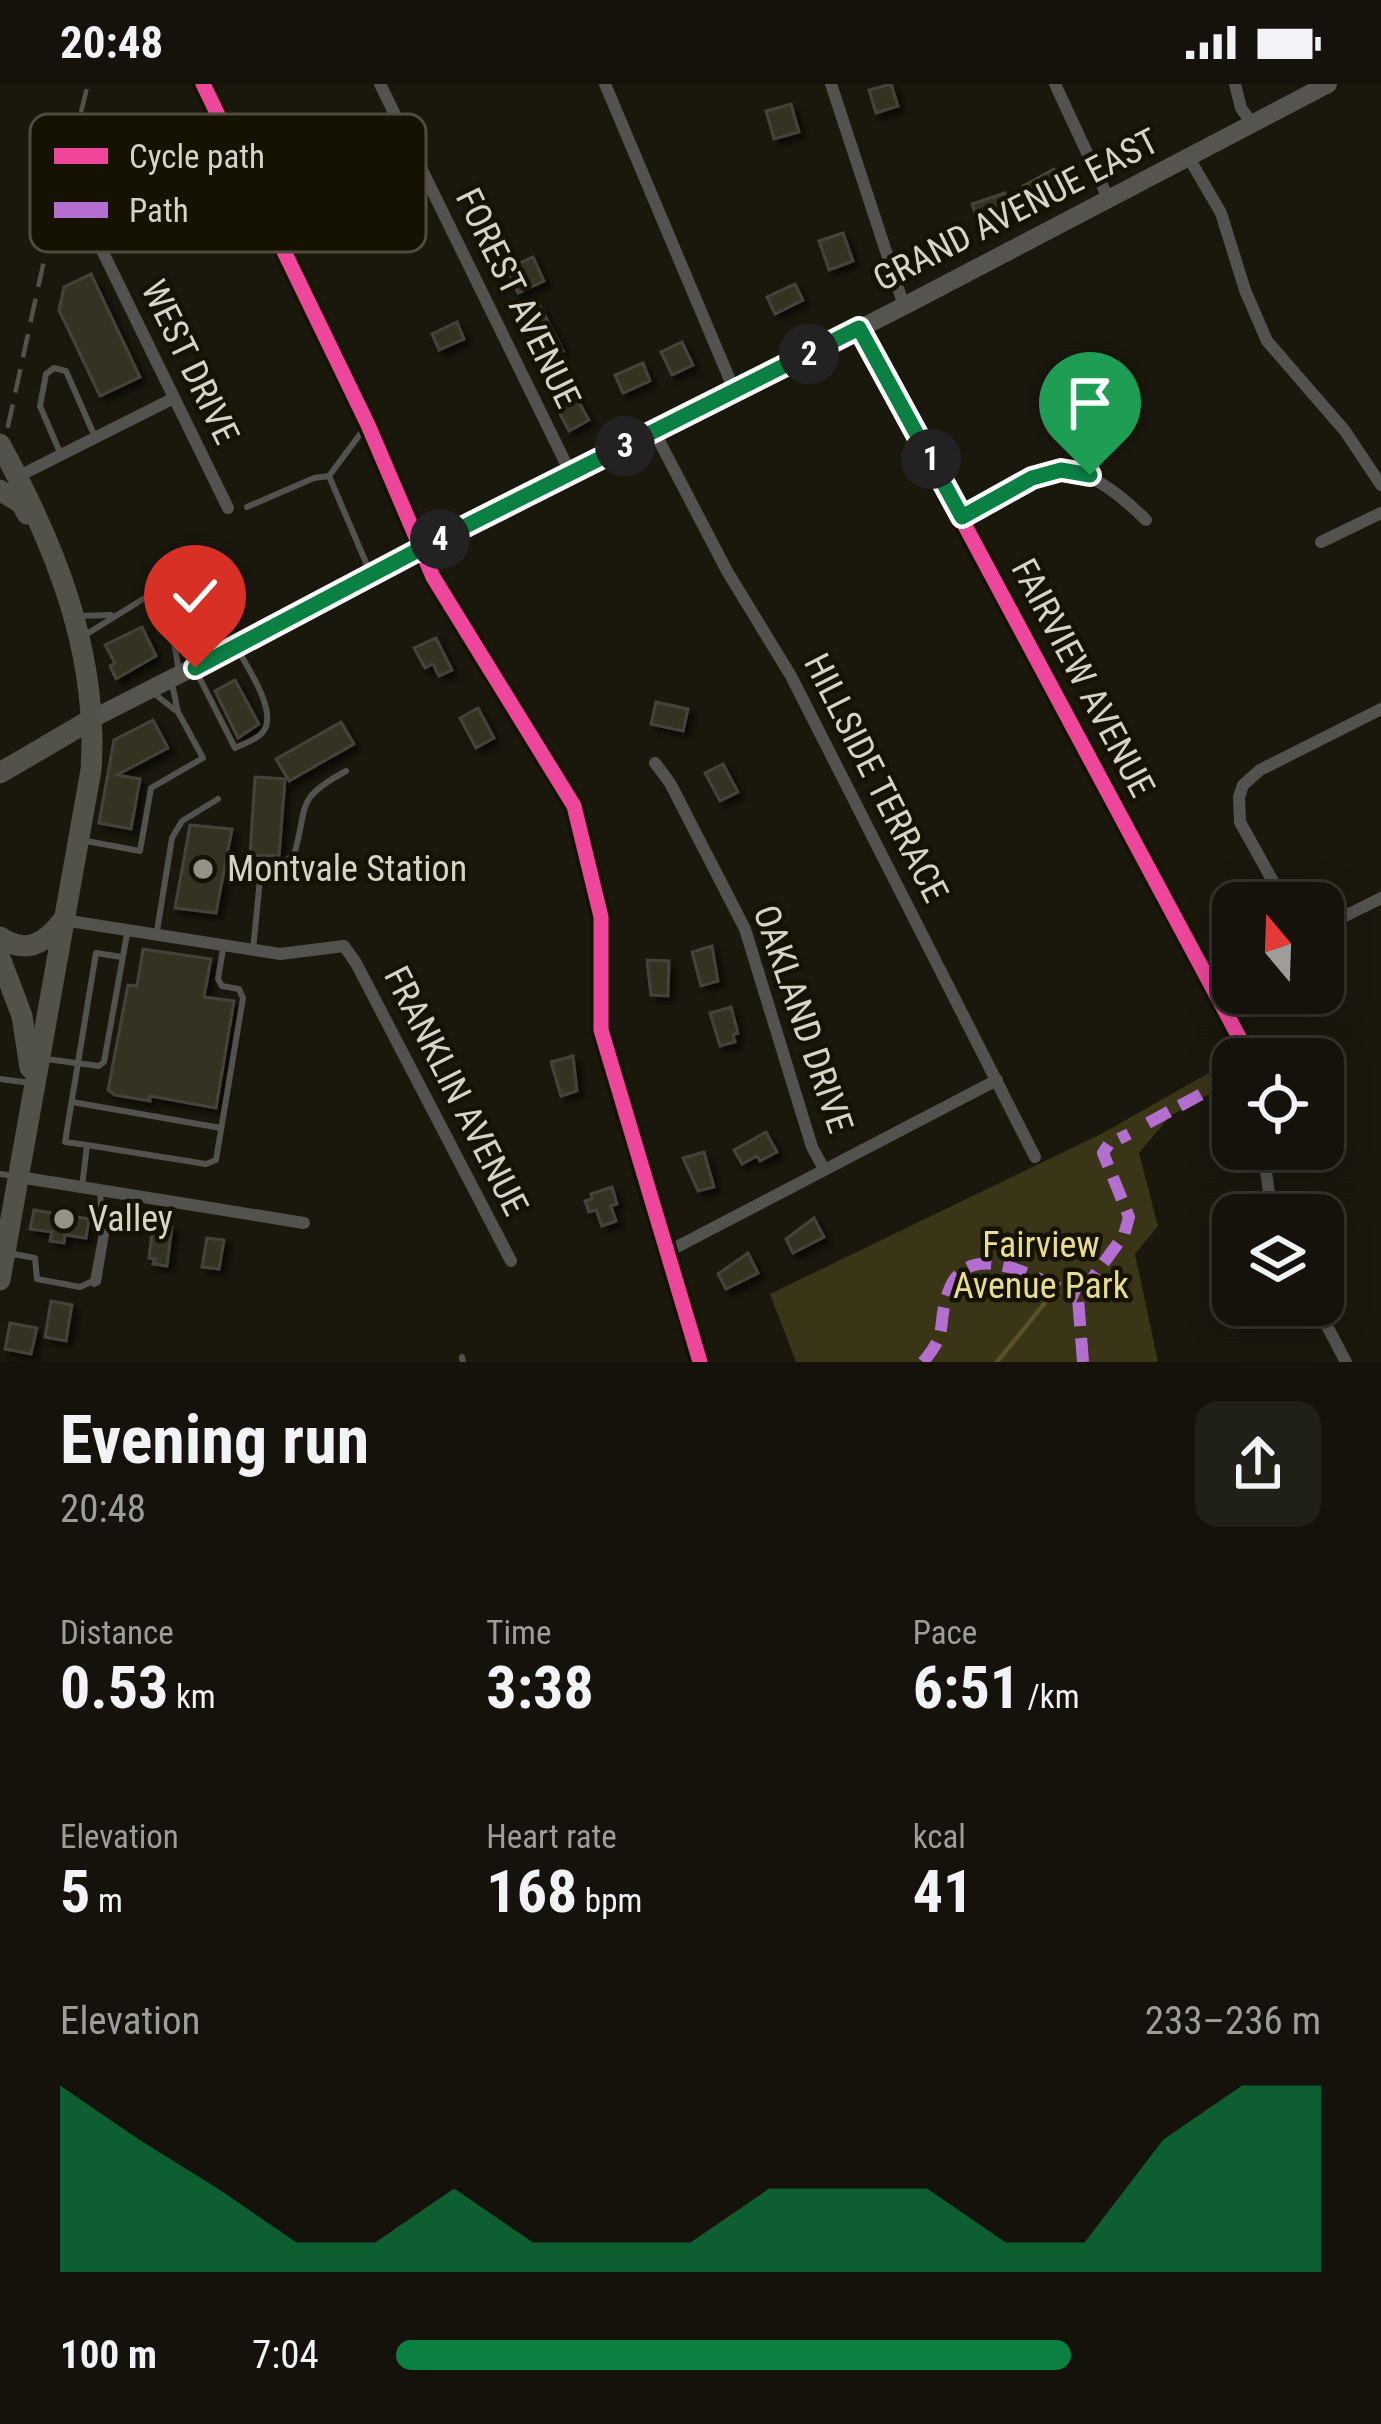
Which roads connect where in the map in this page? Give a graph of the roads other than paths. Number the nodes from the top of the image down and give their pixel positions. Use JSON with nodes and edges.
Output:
{"nodes":[{"id":1,"x":202,"y":84,"type":"edge"},
{"id":2,"x":380,"y":84,"type":"edge"},
{"id":3,"x":605,"y":84,"type":"edge"},
{"id":4,"x":831,"y":84,"type":"edge"},
{"id":5,"x":1055,"y":84,"type":"edge"},
{"id":6,"x":1235,"y":84,"type":"edge"},
{"id":7,"x":1328,"y":84,"type":"edge"},
{"id":8,"x":217,"y":114,"type":"edge"},
{"id":9,"x":395,"y":114,"type":"edge"},
{"id":10,"x":1251,"y":122,"type":"junction"},
{"id":11,"x":1189,"y":158,"type":"junction"},
{"id":12,"x":426,"y":178,"type":"edge"},
{"id":13,"x":1108,"y":200,"type":"junction"},
{"id":14,"x":103,"y":252,"type":"edge"},
{"id":15,"x":284,"y":252,"type":"edge"},
{"id":16,"x":904,"y":306,"type":"junction"},
{"id":17,"x":859,"y":328,"type":"junction"},
{"id":18,"x":735,"y":392,"type":"junction"},
{"id":19,"x":174,"y":398,"type":"junction"},
{"id":20,"x":368,"y":424,"type":"junction"},
{"id":21,"x":654,"y":431,"type":"junction"},
{"id":22,"x":95,"y":437,"type":"junction"},
{"id":23,"x":0,"y":444,"type":"edge"},
{"id":24,"x":61,"y":454,"type":"junction"},
{"id":25,"x":571,"y":474,"type":"junction"},
{"id":26,"x":329,"y":476,"type":"junction"},
{"id":27,"x":6,"y":484,"type":"edge"},
{"id":28,"x":1381,"y":484,"type":"edge"},
{"id":29,"x":248,"y":507,"type":"dead end"},
{"id":30,"x":228,"y":508,"type":"dead end"},
{"id":31,"x":1381,"y":513,"type":"edge"},
{"id":32,"x":962,"y":517,"type":"junction"},
{"id":33,"x":1146,"y":520,"type":"dead end"},
{"id":34,"x":1321,"y":542,"type":"dead end"},
{"id":35,"x":422,"y":548,"type":"junction"},
{"id":36,"x":371,"y":575,"type":"junction"},
{"id":37,"x":115,"y":614,"type":"junction"},
{"id":38,"x":171,"y":623,"type":"junction"},
{"id":39,"x":78,"y":627,"type":"junction"},
{"id":40,"x":236,"y":645,"type":"junction"},
{"id":41,"x":188,"y":671,"type":"junction"},
{"id":42,"x":150,"y":689,"type":"junction"},
{"id":43,"x":1381,"y":709,"type":"edge"},
{"id":44,"x":178,"y":712,"type":"junction"},
{"id":45,"x":92,"y":719,"type":"junction"},
{"id":46,"x":655,"y":764,"type":"dead end"},
{"id":47,"x":1,"y":768,"type":"edge"},
{"id":48,"x":346,"y":772,"type":"dead end"},
{"id":49,"x":218,"y":800,"type":"dead end"},
{"id":50,"x":78,"y":840,"type":"junction"},
{"id":51,"x":1273,"y":882,"type":"edge"},
{"id":52,"x":1381,"y":898,"type":"edge"},
{"id":53,"x":1344,"y":916,"type":"edge"},
{"id":54,"x":63,"y":920,"type":"junction"},
{"id":55,"x":128,"y":930,"type":"junction"},
{"id":56,"x":156,"y":934,"type":"junction"},
{"id":57,"x":0,"y":937,"type":"edge"},
{"id":58,"x":224,"y":945,"type":"junction"},
{"id":59,"x":254,"y":950,"type":"junction"},
{"id":60,"x":122,"y":957,"type":"junction"},
{"id":61,"x":0,"y":958,"type":"edge"},
{"id":62,"x":1211,"y":984,"type":"joint"},
{"id":63,"x":1239,"y":1038,"type":"edge"},
{"id":64,"x":39,"y":1058,"type":"junction"},
{"id":65,"x":78,"y":1063,"type":"junction"},
{"id":66,"x":0,"y":1079,"type":"edge"},
{"id":67,"x":997,"y":1080,"type":"junction"},
{"id":68,"x":31,"y":1094,"type":"junction"},
{"id":69,"x":72,"y":1102,"type":"junction"},
{"id":70,"x":221,"y":1129,"type":"junction"},
{"id":71,"x":87,"y":1145,"type":"junction"},
{"id":72,"x":1035,"y":1157,"type":"dead end"},
{"id":73,"x":824,"y":1169,"type":"junction"},
{"id":74,"x":9,"y":1176,"type":"edge"},
{"id":75,"x":82,"y":1187,"type":"junction"},
{"id":76,"x":99,"y":1196,"type":"junction"},
{"id":77,"x":304,"y":1222,"type":"dead end"},
{"id":78,"x":667,"y":1252,"type":"junction"},
{"id":79,"x":511,"y":1261,"type":"dead end"},
{"id":80,"x":2,"y":1265,"type":"edge"},
{"id":81,"x":1327,"y":1326,"type":"edge"},
{"id":82,"x":700,"y":1362,"type":"edge"},
{"id":83,"x":1346,"y":1362,"type":"edge"}],
"edges":[{"from":1,"to":8,"type":"street"},
{"from":2,"to":9,"type":"street","name":"FOREST AVENUE"},
{"from":3,"to":18,"type":"street"},
{"from":4,"to":16,"type":"street"},
{"from":5,"to":13,"type":"street"},
{"from":6,"to":10,"type":"street"},
{"from":7,"to":10,"type":"main road","name":"GRAND AVENUE EAST"},
{"from":10,"to":11,"type":"main road","name":"GRAND AVENUE EAST"},
{"from":11,"to":13,"type":"main road","name":"GRAND AVENUE EAST"},
{"from":11,"to":28,"type":"street"},
{"from":12,"to":25,"type":"street","name":"FOREST AVENUE"},
{"from":13,"to":16,"type":"main road","name":"GRAND AVENUE EAST"},
{"from":14,"to":19,"type":"street","name":"WEST DRIVE"},
{"from":15,"to":20,"type":"street"},
{"from":16,"to":17,"type":"main road","name":"GRAND AVENUE EAST"},
{"from":17,"to":18,"type":"main road","name":"GRAND AVENUE EAST"},
{"from":17,"to":32,"type":"street","name":"FAIRVIEW AVENUE"},
{"from":18,"to":21,"type":"main road","name":"GRAND AVENUE EAST"},
{"from":19,"to":22,"type":"street"},
{"from":19,"to":30,"type":"street","name":"WEST DRIVE"},
{"from":20,"to":26,"type":"lane"},
{"from":20,"to":35,"type":"street"},
{"from":21,"to":25,"type":"main road","name":"GRAND AVENUE EAST"},
{"from":21,"to":67,"type":"street","name":"HILLSIDE TERRACE"},
{"from":22,"to":24,"type":"street"},
{"from":22,"to":24,"type":"lane"},
{"from":23,"to":27,"type":"main road"},
{"from":24,"to":27,"type":"street"},
{"from":25,"to":35,"type":"main road","name":"GRAND AVENUE EAST"},
{"from":26,"to":29,"type":"lane"},
{"from":26,"to":36,"type":"lane"},
{"from":27,"to":39,"type":"main road"},
{"from":31,"to":34,"type":"street"},
{"from":32,"to":33,"type":"street"},
{"from":32,"to":62,"type":"street","name":"FAIRVIEW AVENUE"},
{"from":35,"to":36,"type":"main road","name":"GRAND AVENUE EAST"},
{"from":35,"to":78,"type":"street"},
{"from":36,"to":40,"type":"main road","name":"GRAND AVENUE EAST"},
{"from":37,"to":38,"type":"lane"},
{"from":37,"to":39,"type":"lane"},
{"from":37,"to":39,"type":"lane"},
{"from":38,"to":41,"type":"lane"},
{"from":38,"to":41,"type":"lane"},
{"from":39,"to":45,"type":"main road"},
{"from":40,"to":41,"type":"main road","name":"GRAND AVENUE EAST"},
{"from":40,"to":41,"type":"lane"},
{"from":41,"to":42,"type":"main road","name":"GRAND AVENUE EAST"},
{"from":41,"to":44,"type":"lane"},
{"from":42,"to":44,"type":"lane"},
{"from":42,"to":45,"type":"main road","name":"GRAND AVENUE EAST"},
{"from":43,"to":51,"type":"street"},
{"from":44,"to":50,"type":"lane"},
{"from":45,"to":47,"type":"main road"},
{"from":45,"to":50,"type":"main road"},
{"from":46,"to":73,"type":"street","name":"OAKLAND DRIVE"},
{"from":48,"to":59,"type":"lane"},
{"from":49,"to":56,"type":"lane"},
{"from":50,"to":54,"type":"main road"},
{"from":52,"to":53,"type":"street"},
{"from":54,"to":55,"type":"street","name":"FRANKLIN AVENUE"},
{"from":54,"to":57,"type":"main road"},
{"from":54,"to":64,"type":"main road"},
{"from":55,"to":56,"type":"street","name":"FRANKLIN AVENUE"},
{"from":55,"to":60,"type":"lane"},
{"from":56,"to":58,"type":"street","name":"FRANKLIN AVENUE"},
{"from":58,"to":59,"type":"street","name":"FRANKLIN AVENUE"},
{"from":58,"to":70,"type":"lane"},
{"from":59,"to":79,"type":"street","name":"FRANKLIN AVENUE"},
{"from":60,"to":65,"type":"lane"},
{"from":60,"to":65,"type":"lane"},
{"from":61,"to":68,"type":"main road"},
{"from":62,"to":63,"type":"street","name":"FAIRVIEW AVENUE"},
{"from":64,"to":65,"type":"lane"},
{"from":64,"to":68,"type":"main road"},
{"from":65,"to":69,"type":"lane"},
{"from":66,"to":68,"type":"lane"},
{"from":67,"to":72,"type":"street","name":"HILLSIDE TERRACE"},
{"from":67,"to":73,"type":"street"},
{"from":68,"to":74,"type":"main road"},
{"from":69,"to":70,"type":"lane"},
{"from":69,"to":71,"type":"lane"},
{"from":70,"to":71,"type":"lane"},
{"from":71,"to":75,"type":"lane"},
{"from":73,"to":78,"type":"street"},
{"from":74,"to":75,"type":"street"},
{"from":74,"to":80,"type":"main road"},
{"from":75,"to":76,"type":"street"},
{"from":76,"to":77,"type":"street"},
{"from":76,"to":80,"type":"lane"},
{"from":78,"to":82,"type":"street"},
{"from":81,"to":83,"type":"street"}]}
